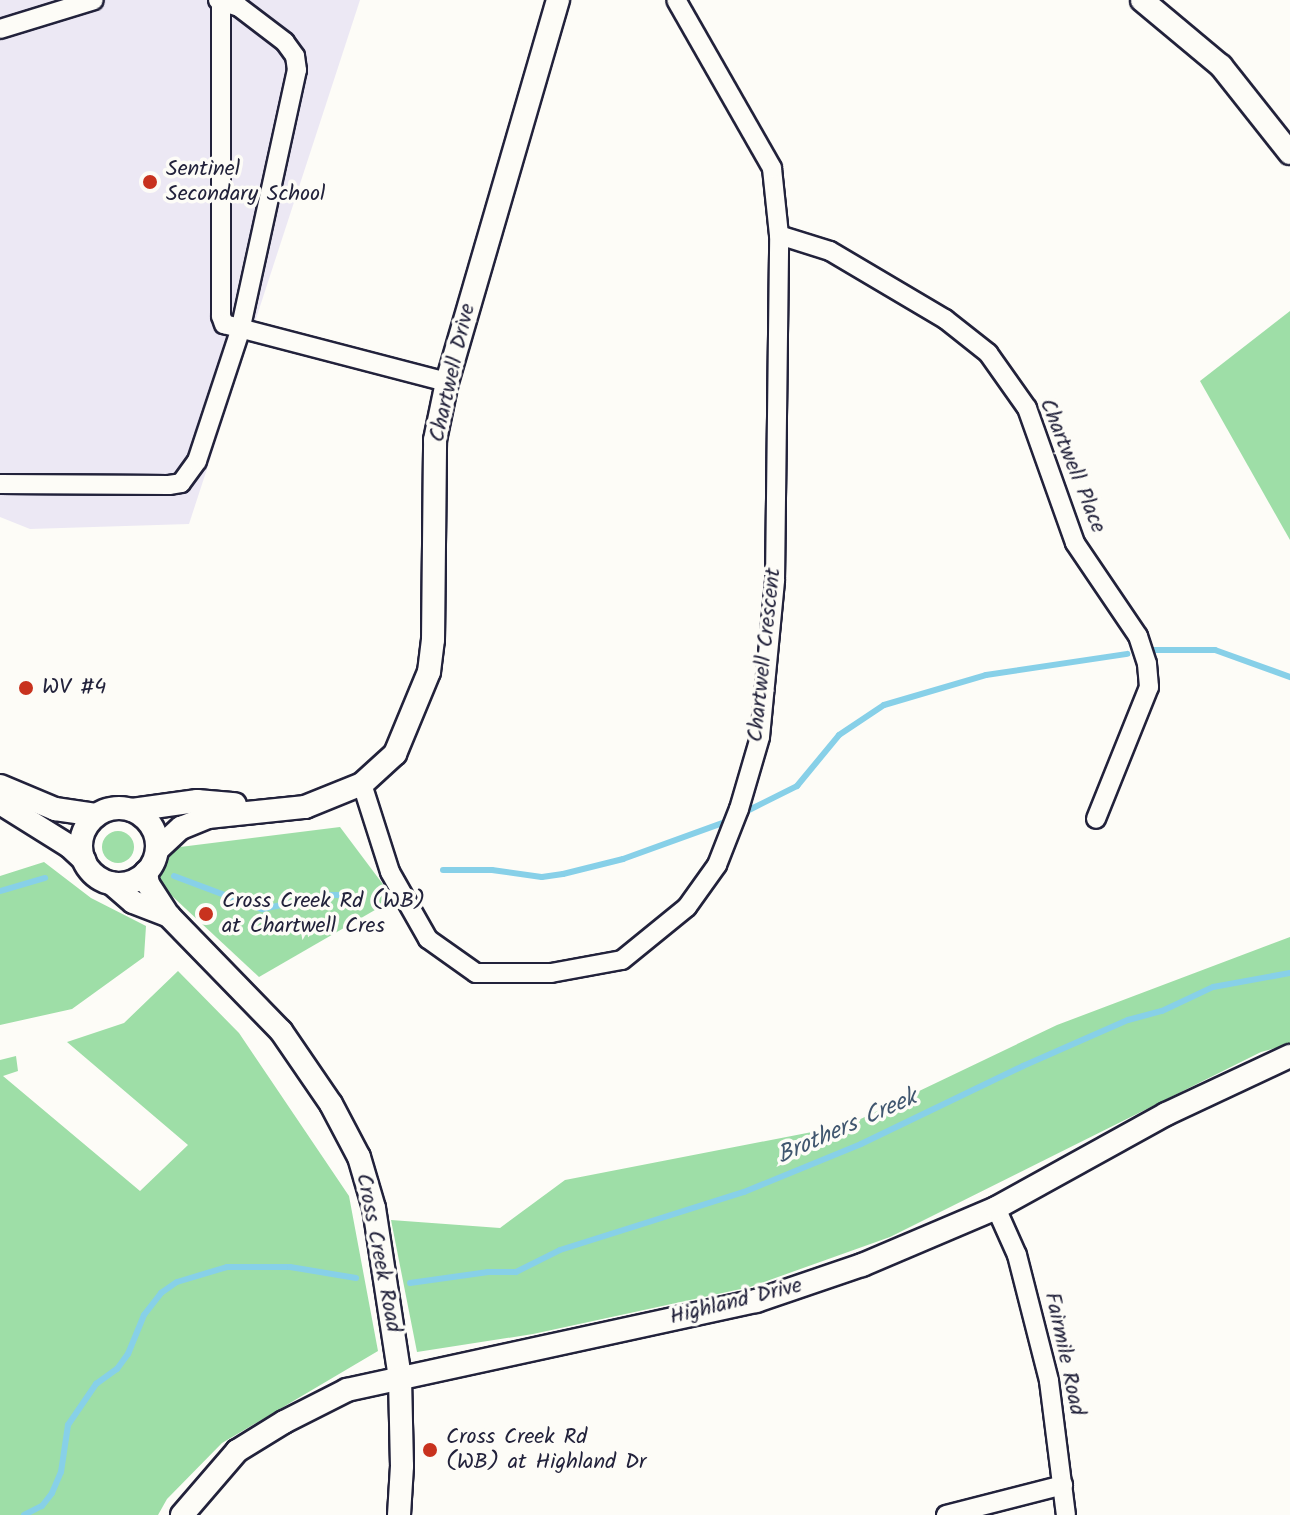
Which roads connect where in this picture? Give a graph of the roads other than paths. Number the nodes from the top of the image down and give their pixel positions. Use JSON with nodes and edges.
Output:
{"nodes":[{"id":1,"x":94,"y":0,"type":"edge"},
{"id":2,"x":220,"y":0,"type":"edge"},
{"id":3,"x":558,"y":0,"type":"edge"},
{"id":4,"x":676,"y":0,"type":"edge"},
{"id":5,"x":1142,"y":0,"type":"edge"},
{"id":6,"x":0,"y":29,"type":"edge"},
{"id":7,"x":1290,"y":153,"type":"edge"},
{"id":8,"x":779,"y":235,"type":"junction"},
{"id":9,"x":240,"y":331,"type":"junction"},
{"id":10,"x":447,"y":382,"type":"junction"},
{"id":11,"x":0,"y":484,"type":"edge"},
{"id":12,"x":362,"y":784,"type":"junction"},
{"id":13,"x":0,"y":786,"type":"edge"},
{"id":14,"x":0,"y":803,"type":"edge"},
{"id":15,"x":268,"y":809,"type":"junction"},
{"id":16,"x":132,"y":810,"type":"junction"},
{"id":17,"x":96,"y":815,"type":"junction"},
{"id":18,"x":1096,"y":819,"type":"dead end"},
{"id":19,"x":157,"y":850,"type":"junction"},
{"id":20,"x":84,"y":860,"type":"junction"},
{"id":21,"x":146,"y":872,"type":"junction"},
{"id":22,"x":111,"y":883,"type":"junction"},
{"id":23,"x":169,"y":916,"type":"junction"},
{"id":24,"x":1290,"y":1056,"type":"edge"},
{"id":25,"x":996,"y":1208,"type":"junction"},
{"id":26,"x":400,"y":1378,"type":"junction"},
{"id":27,"x":1063,"y":1485,"type":"junction"},
{"id":28,"x":182,"y":1515,"type":"edge"},
{"id":29,"x":399,"y":1515,"type":"edge"},
{"id":30,"x":946,"y":1515,"type":"edge"},
{"id":31,"x":1066,"y":1515,"type":"edge"}],
"edges":[{"from":1,"to":6,"type":"street"},
{"from":2,"to":9,"type":"street"},
{"from":2,"to":9,"type":"street"},
{"from":3,"to":10,"type":"street","name":"Chartwell Drive"},
{"from":4,"to":8,"type":"street","name":"Chartwell Crescent"},
{"from":5,"to":7,"type":"street"},
{"from":8,"to":12,"type":"street","name":"Chartwell Crescent"},
{"from":8,"to":18,"type":"street","name":"Chartwell Place"},
{"from":9,"to":10,"type":"street"},
{"from":9,"to":11,"type":"street"},
{"from":10,"to":12,"type":"street","name":"Chartwell Drive"},
{"from":12,"to":15,"type":"street"},
{"from":13,"to":17,"type":"street"},
{"from":14,"to":20,"type":"street"},
{"from":15,"to":16,"type":"street"},
{"from":15,"to":19,"type":"street"},
{"from":16,"to":17,"type":"street"},
{"from":16,"to":19,"type":"street"},
{"from":17,"to":20,"type":"street"},
{"from":19,"to":21,"type":"street"},
{"from":20,"to":22,"type":"street"},
{"from":21,"to":22,"type":"street"},
{"from":21,"to":23,"type":"street","name":"Cross Creek Road"},
{"from":22,"to":23,"type":"street","name":"Cross Creek Road"},
{"from":23,"to":26,"type":"street","name":"Cross Creek Road"},
{"from":24,"to":25,"type":"street","name":"Highland Drive"},
{"from":25,"to":26,"type":"street","name":"Highland Drive"},
{"from":25,"to":27,"type":"street","name":"Fairmile Road"},
{"from":26,"to":28,"type":"street","name":"Highland Drive"},
{"from":26,"to":29,"type":"street","name":"Cross Creek Road"},
{"from":27,"to":30,"type":"street"},
{"from":27,"to":31,"type":"street","name":"Fairmile Road"}]}
